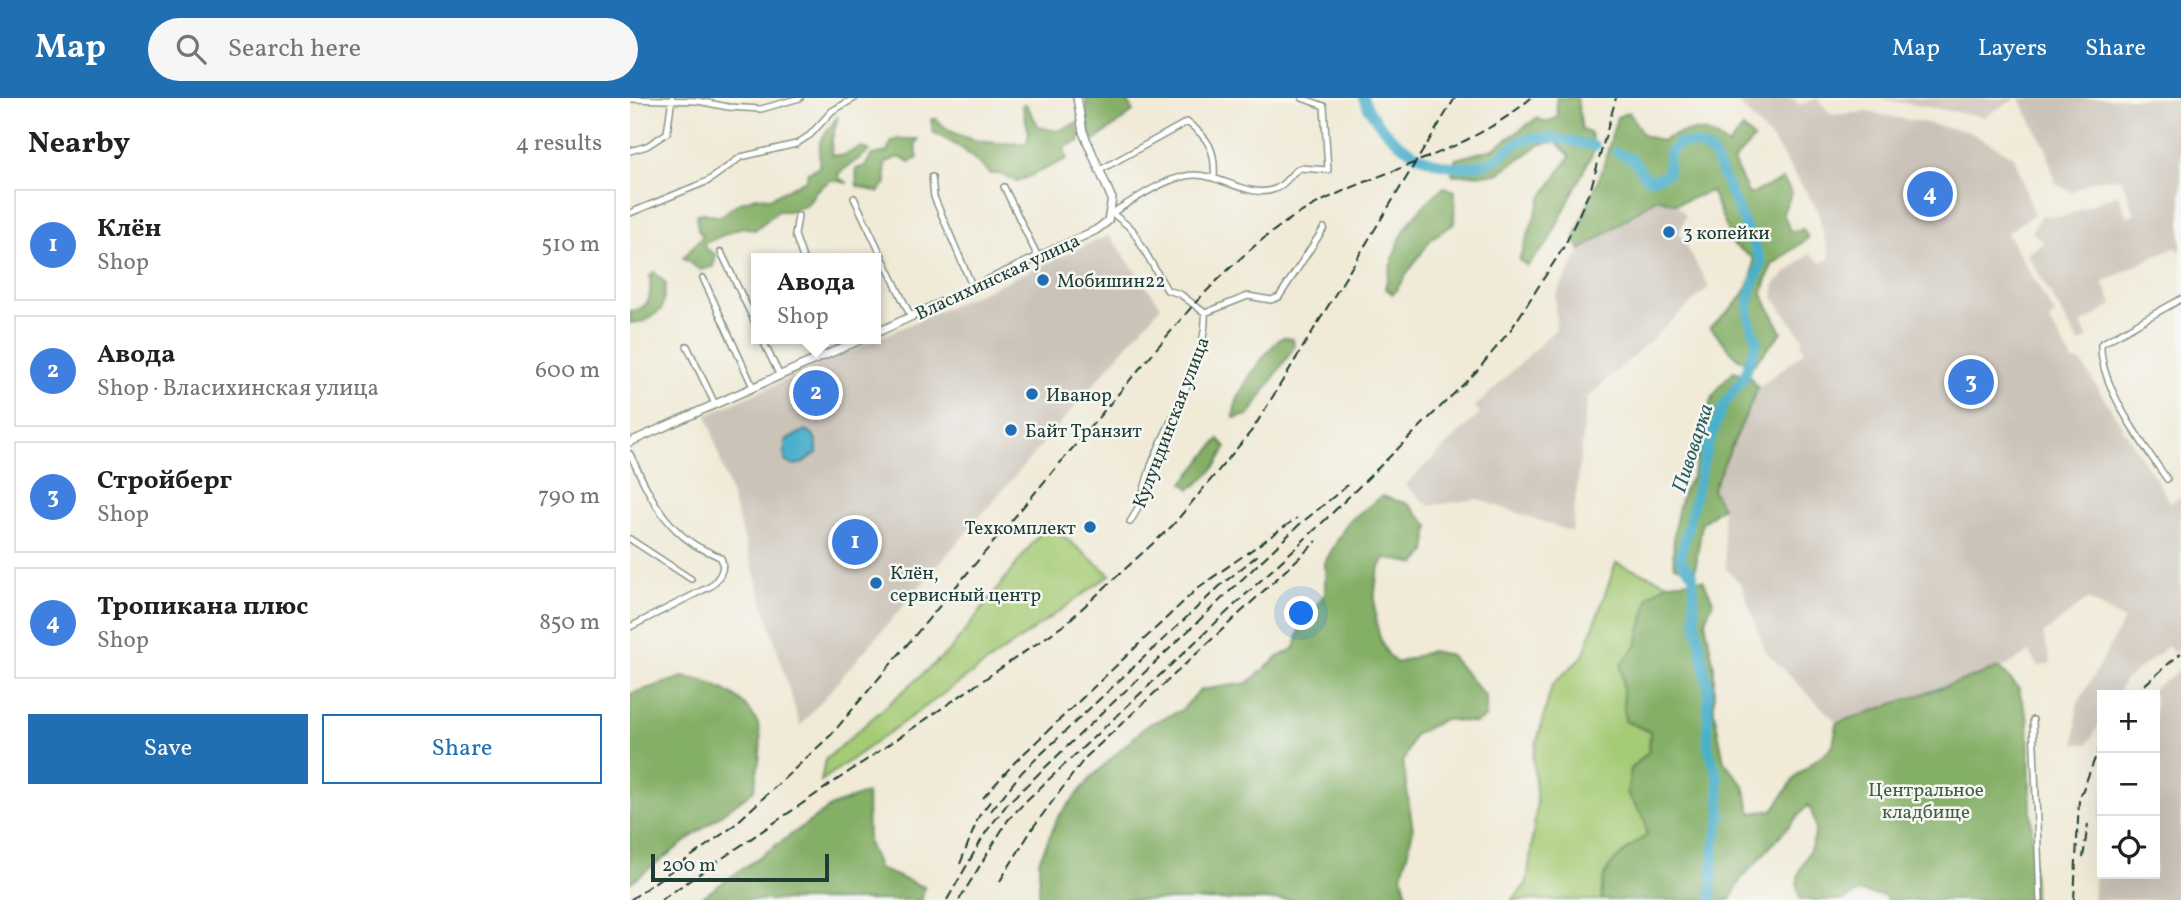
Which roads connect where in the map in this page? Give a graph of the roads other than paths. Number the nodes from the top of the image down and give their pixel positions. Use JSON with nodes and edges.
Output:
{"nodes":[{"id":1,"x":728,"y":98,"type":"edge"},
{"id":2,"x":800,"y":98,"type":"edge"},
{"id":3,"x":853,"y":98,"type":"edge"},
{"id":4,"x":1077,"y":98,"type":"edge"},
{"id":5,"x":1302,"y":98,"type":"edge"},
{"id":6,"x":630,"y":99,"type":"edge"},
{"id":7,"x":672,"y":99,"type":"edge"},
{"id":8,"x":727,"y":107,"type":"junction"},
{"id":9,"x":630,"y":151,"type":"edge"},
{"id":10,"x":1100,"y":170,"type":"junction"},
{"id":11,"x":932,"y":177,"type":"dead end"},
{"id":12,"x":1214,"y":178,"type":"junction"},
{"id":13,"x":1004,"y":187,"type":"dead end"},
{"id":14,"x":854,"y":198,"type":"dead end"},
{"id":15,"x":630,"y":213,"type":"edge"},
{"id":16,"x":1112,"y":213,"type":"junction"},
{"id":17,"x":798,"y":216,"type":"dead end"},
{"id":18,"x":1324,"y":228,"type":"dead end"},
{"id":19,"x":721,"y":252,"type":"dead end"},
{"id":20,"x":801,"y":253,"type":"edge"},
{"id":21,"x":880,"y":253,"type":"edge"},
{"id":22,"x":881,"y":254,"type":"edge"},
{"id":23,"x":1038,"y":257,"type":"junction"},
{"id":24,"x":703,"y":278,"type":"dead end"},
{"id":25,"x":973,"y":288,"type":"junction"},
{"id":26,"x":2181,"y":299,"type":"edge"},
{"id":27,"x":1205,"y":313,"type":"junction"},
{"id":28,"x":751,"y":314,"type":"edge"},
{"id":29,"x":911,"y":317,"type":"junction"},
{"id":30,"x":881,"y":331,"type":"edge"},
{"id":31,"x":764,"y":344,"type":"edge"},
{"id":32,"x":842,"y":344,"type":"edge"},
{"id":33,"x":850,"y":344,"type":"edge"},
{"id":34,"x":687,"y":346,"type":"dead end"},
{"id":35,"x":843,"y":347,"type":"junction"},
{"id":36,"x":780,"y":376,"type":"junction"},
{"id":37,"x":753,"y":387,"type":"junction"},
{"id":38,"x":715,"y":404,"type":"junction"},
{"id":39,"x":630,"y":442,"type":"edge"},
{"id":40,"x":630,"y":454,"type":"edge"},
{"id":41,"x":2167,"y":479,"type":"dead end"},
{"id":42,"x":1130,"y":522,"type":"dead end"},
{"id":43,"x":630,"y":539,"type":"edge"},
{"id":44,"x":691,"y":579,"type":"dead end"},
{"id":45,"x":630,"y":627,"type":"edge"},
{"id":46,"x":2033,"y":720,"type":"dead end"},
{"id":47,"x":2040,"y":900,"type":"edge"}],
"edges":[{"from":1,"to":8,"type":"street"},
{"from":2,"to":8,"type":"street"},
{"from":3,"to":15,"type":"street"},
{"from":4,"to":10,"type":"street"},
{"from":5,"to":12,"type":"street","name":"Власихинская улица"},
{"from":6,"to":7,"type":"street"},
{"from":7,"to":8,"type":"street"},
{"from":7,"to":9,"type":"street"},
{"from":10,"to":12,"type":"street"},
{"from":10,"to":16,"type":"street"},
{"from":11,"to":25,"type":"street"},
{"from":12,"to":16,"type":"street","name":"Власихинская улица"},
{"from":13,"to":23,"type":"street"},
{"from":14,"to":21,"type":"street"},
{"from":16,"to":23,"type":"street","name":"Власихинская улица"},
{"from":16,"to":27,"type":"street"},
{"from":17,"to":20,"type":"street"},
{"from":18,"to":27,"type":"street","name":"Кулундинская улица"},
{"from":19,"to":28,"type":"street"},
{"from":22,"to":29,"type":"street"},
{"from":23,"to":25,"type":"street","name":"Власихинская улица"},
{"from":24,"to":37,"type":"street"},
{"from":25,"to":29,"type":"street","name":"Власихинская улица"},
{"from":26,"to":41,"type":"street"},
{"from":27,"to":42,"type":"street","name":"Кулундинская улица"},
{"from":29,"to":30,"type":"street","name":"Власихинская улица"},
{"from":31,"to":36,"type":"street"},
{"from":32,"to":35,"type":"street"},
{"from":33,"to":35,"type":"street"},
{"from":34,"to":38,"type":"street"},
{"from":35,"to":36,"type":"street"},
{"from":36,"to":37,"type":"street"},
{"from":37,"to":38,"type":"street"},
{"from":38,"to":39,"type":"street"},
{"from":40,"to":45,"type":"street"},
{"from":43,"to":44,"type":"street"},
{"from":46,"to":47,"type":"street"}]}
